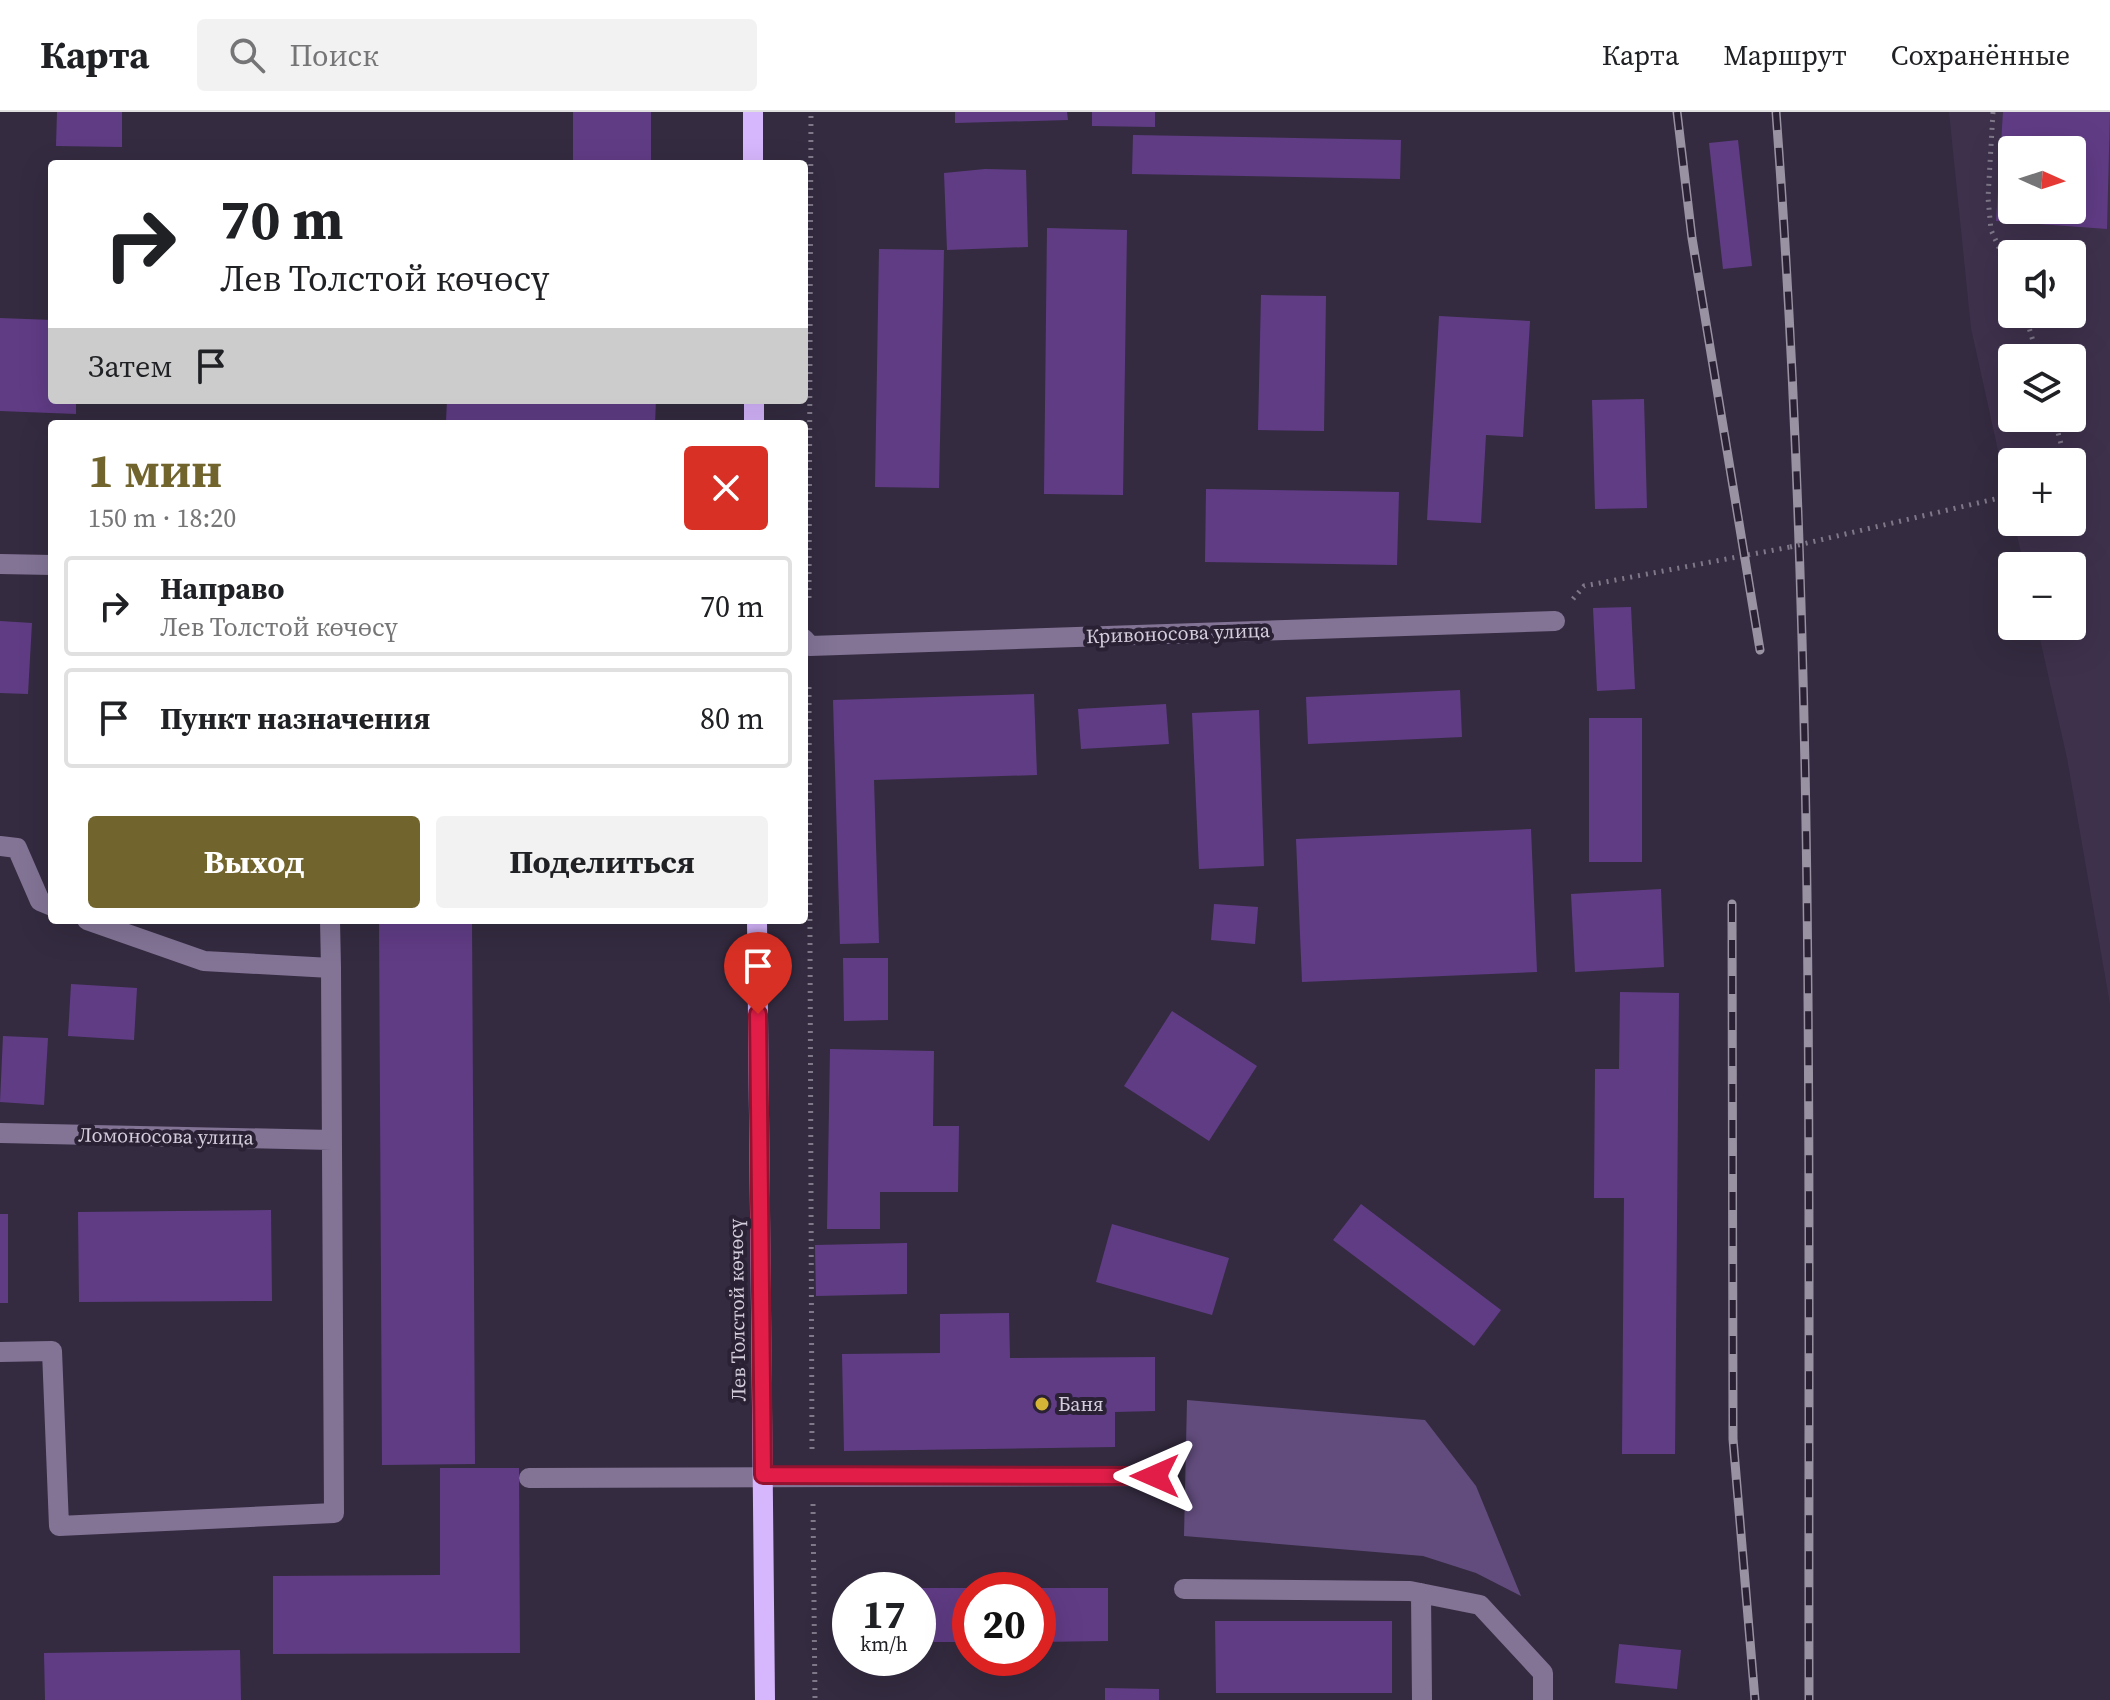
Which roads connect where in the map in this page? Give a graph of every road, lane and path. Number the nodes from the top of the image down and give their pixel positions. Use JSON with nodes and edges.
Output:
{"nodes":[{"id":1,"x":753,"y":112,"type":"edge"},
{"id":2,"x":811,"y":112,"type":"edge"},
{"id":3,"x":1993,"y":112,"type":"edge"},
{"id":4,"x":753,"y":160,"type":"edge"},
{"id":5,"x":1998,"y":245,"type":"edge"},
{"id":6,"x":1998,"y":498,"type":"edge"},
{"id":7,"x":0,"y":564,"type":"edge"},
{"id":8,"x":48,"y":565,"type":"edge"},
{"id":9,"x":1584,"y":586,"type":"dead end"},
{"id":10,"x":809,"y":598,"type":"dead end"},
{"id":11,"x":1555,"y":621,"type":"dead end"},
{"id":12,"x":808,"y":644,"type":"edge"},
{"id":13,"x":809,"y":687,"type":"dead end"},
{"id":14,"x":0,"y":846,"type":"edge"},
{"id":15,"x":48,"y":904,"type":"edge"},
{"id":16,"x":98,"y":924,"type":"edge"},
{"id":17,"x":330,"y":924,"type":"edge"},
{"id":18,"x":757,"y":924,"type":"edge"},
{"id":19,"x":331,"y":968,"type":"junction"},
{"id":20,"x":0,"y":1133,"type":"edge"},
{"id":21,"x":332,"y":1140,"type":"junction"},
{"id":22,"x":0,"y":1352,"type":"edge"},
{"id":23,"x":763,"y":1475,"type":"junction"},
{"id":24,"x":1155,"y":1476,"type":"dead end"},
{"id":25,"x":812,"y":1477,"type":"junction"},
{"id":26,"x":529,"y":1478,"type":"dead end"},
{"id":27,"x":1184,"y":1589,"type":"dead end"},
{"id":28,"x":1421,"y":1593,"type":"junction"},
{"id":29,"x":765,"y":1700,"type":"edge"},
{"id":30,"x":815,"y":1700,"type":"edge"},
{"id":31,"x":1422,"y":1700,"type":"edge"},
{"id":32,"x":1543,"y":1700,"type":"edge"}],
"edges":[{"from":1,"to":4,"type":"main road"},
{"from":2,"to":10,"type":"path"},
{"from":3,"to":5,"type":"path"},
{"from":6,"to":9,"type":"path","bridge":true},
{"from":7,"to":8,"type":"street"},
{"from":11,"to":12,"type":"street","name":"Кривоносова улица"},
{"from":13,"to":25,"type":"path"},
{"from":14,"to":15,"type":"street"},
{"from":16,"to":19,"type":"street"},
{"from":17,"to":19,"type":"street"},
{"from":18,"to":23,"type":"main road","name":"Лев Толстой көчөсү"},
{"from":19,"to":21,"type":"street"},
{"from":20,"to":21,"type":"street","name":"Ломоносова улица"},
{"from":21,"to":22,"type":"street"},
{"from":23,"to":25,"type":"street"},
{"from":23,"to":26,"type":"street"},
{"from":23,"to":29,"type":"main road","name":"Лев Толстой көчөсү"},
{"from":24,"to":25,"type":"street"},
{"from":25,"to":30,"type":"path"},
{"from":27,"to":28,"type":"street"},
{"from":28,"to":31,"type":"street"},
{"from":28,"to":32,"type":"street"}]}
